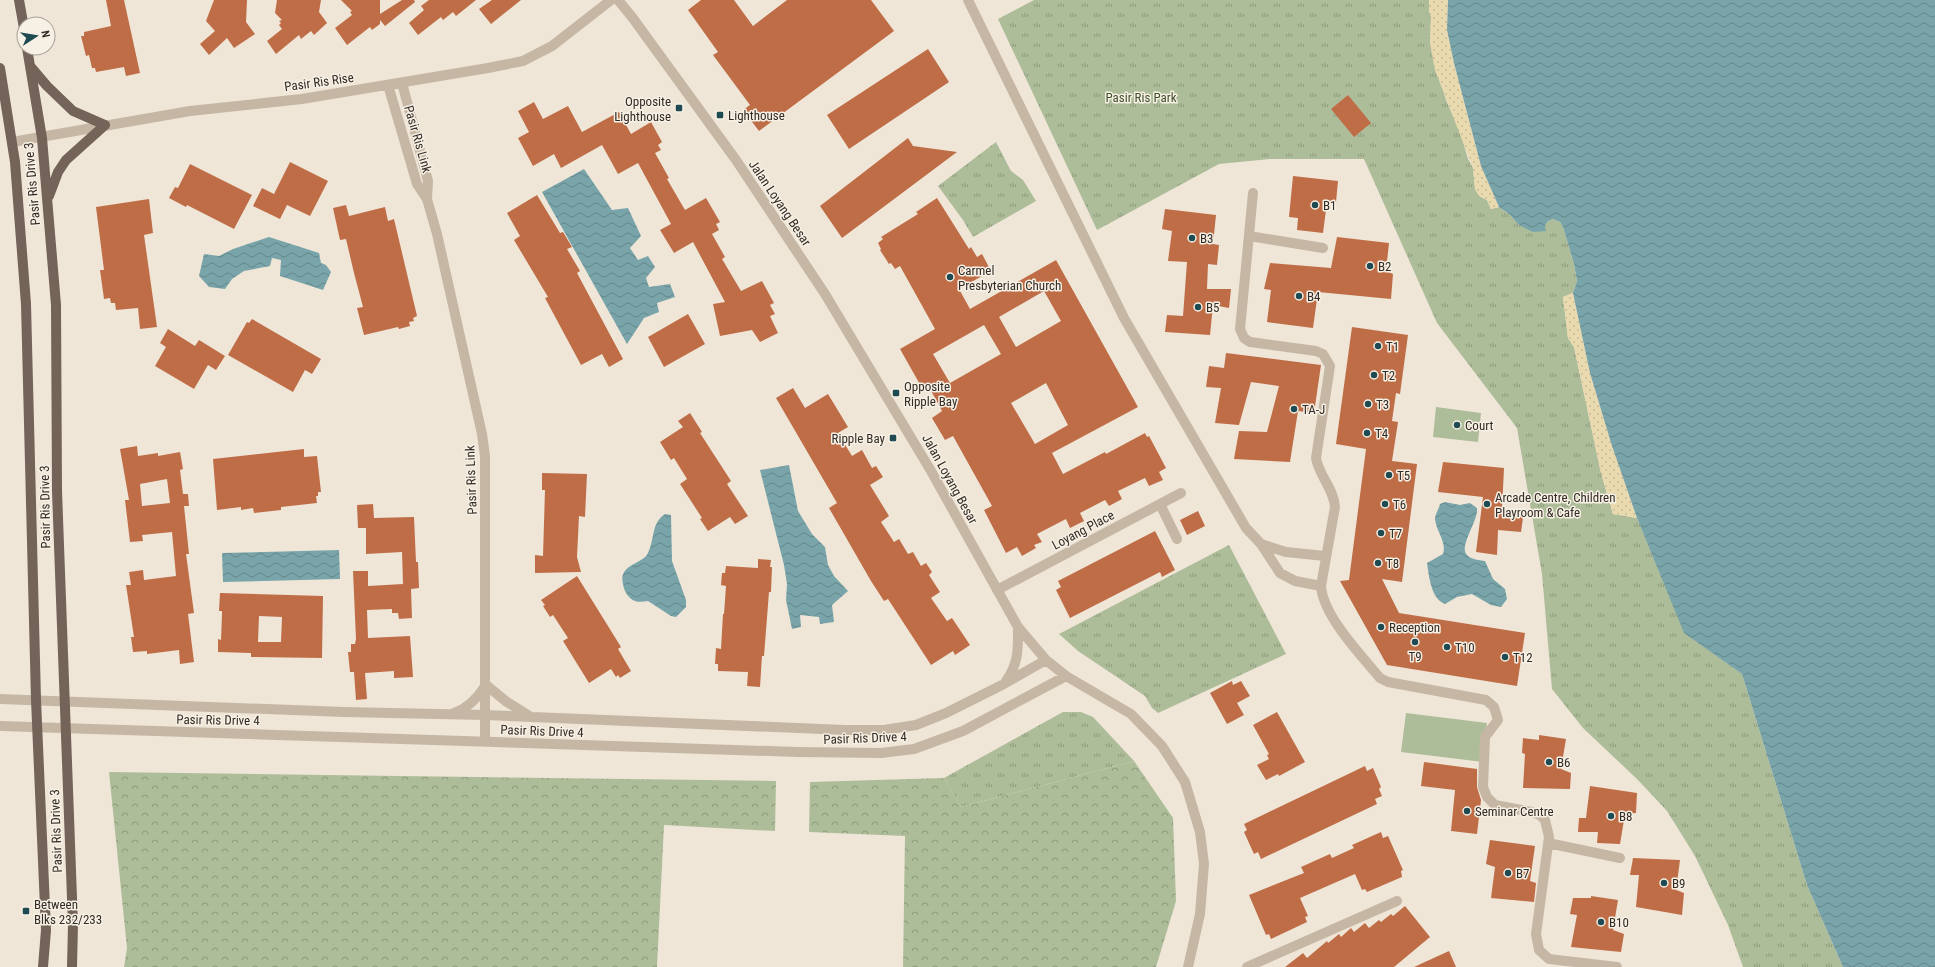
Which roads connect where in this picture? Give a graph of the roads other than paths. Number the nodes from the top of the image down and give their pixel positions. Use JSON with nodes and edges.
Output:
{"nodes":[{"id":1,"x":19,"y":0,"type":"edge"},
{"id":2,"x":611,"y":0,"type":"edge"},
{"id":3,"x":618,"y":0,"type":"edge"},
{"id":4,"x":968,"y":0,"type":"edge"},
{"id":5,"x":22,"y":16,"type":"edge"},
{"id":6,"x":28,"y":56,"type":"edge"},
{"id":7,"x":30,"y":66,"type":"junction"},
{"id":8,"x":0,"y":68,"type":"edge"},
{"id":9,"x":402,"y":83,"type":"junction"},
{"id":10,"x":388,"y":85,"type":"junction"},
{"id":11,"x":105,"y":125,"type":"junction"},
{"id":12,"x":42,"y":138,"type":"junction"},
{"id":13,"x":12,"y":142,"type":"junction"},
{"id":14,"x":1253,"y":193,"type":"dead end"},
{"id":15,"x":427,"y":199,"type":"junction"},
{"id":16,"x":47,"y":202,"type":"junction"},
{"id":17,"x":1249,"y":236,"type":"junction"},
{"id":18,"x":1323,"y":248,"type":"dead end"},
{"id":19,"x":1181,"y":493,"type":"dead end"},
{"id":20,"x":1160,"y":504,"type":"junction"},
{"id":21,"x":1177,"y":539,"type":"dead end"},
{"id":22,"x":1261,"y":544,"type":"junction"},
{"id":23,"x":1325,"y":556,"type":"junction"},
{"id":24,"x":1321,"y":586,"type":"junction"},
{"id":25,"x":997,"y":590,"type":"junction"},
{"id":26,"x":1018,"y":627,"type":"junction"},
{"id":27,"x":1046,"y":660,"type":"junction"},
{"id":28,"x":1066,"y":676,"type":"junction"},
{"id":29,"x":486,"y":684,"type":"junction"},
{"id":30,"x":1002,"y":685,"type":"junction"},
{"id":31,"x":0,"y":700,"type":"edge"},
{"id":32,"x":36,"y":700,"type":"junction"},
{"id":33,"x":64,"y":701,"type":"junction"},
{"id":34,"x":452,"y":714,"type":"junction"},
{"id":35,"x":485,"y":715,"type":"junction"},
{"id":36,"x":533,"y":717,"type":"junction"},
{"id":37,"x":0,"y":726,"type":"edge"},
{"id":38,"x":38,"y":728,"type":"junction"},
{"id":39,"x":65,"y":729,"type":"junction"},
{"id":40,"x":485,"y":742,"type":"junction"},
{"id":41,"x":1548,"y":843,"type":"junction"},
{"id":42,"x":1620,"y":858,"type":"dead end"},
{"id":43,"x":1397,"y":900,"type":"dead end"},
{"id":44,"x":43,"y":967,"type":"edge"},
{"id":45,"x":72,"y":967,"type":"edge"},
{"id":46,"x":1188,"y":967,"type":"edge"},
{"id":47,"x":1247,"y":967,"type":"edge"},
{"id":48,"x":1618,"y":967,"type":"edge"}],
"edges":[{"from":1,"to":5,"type":"main road"},
{"from":2,"to":9,"type":"street","name":"Pasir Ris Rise"},
{"from":3,"to":25,"type":"street","name":"Jalan Loyang Besar"},
{"from":4,"to":22,"type":"street"},
{"from":6,"to":7,"type":"main road","name":"Pasir Ris Drive 3"},
{"from":7,"to":11,"type":"main road"},
{"from":7,"to":12,"type":"main road","name":"Pasir Ris Drive 3"},
{"from":8,"to":13,"type":"main road","name":"Pasir Ris Drive 3"},
{"from":9,"to":10,"type":"street","name":"Pasir Ris Rise"},
{"from":9,"to":15,"type":"street","name":"Pasir Ris Link"},
{"from":10,"to":11,"type":"street","name":"Pasir Ris Rise"},
{"from":10,"to":15,"type":"street","name":"Pasir Ris Link"},
{"from":11,"to":12,"type":"street","name":"Pasir Ris Rise"},
{"from":11,"to":16,"type":"main road"},
{"from":12,"to":13,"type":"street","name":"Pasir Ris Rise"},
{"from":12,"to":16,"type":"main road","name":"Pasir Ris Drive 3"},
{"from":13,"to":32,"type":"main road","name":"Pasir Ris Drive 3"},
{"from":14,"to":17,"type":"street"},
{"from":15,"to":29,"type":"street","name":"Pasir Ris Link"},
{"from":16,"to":33,"type":"main road","name":"Pasir Ris Drive 3"},
{"from":17,"to":18,"type":"street"},
{"from":17,"to":23,"type":"street"},
{"from":19,"to":20,"type":"street","name":"Loyang Place"},
{"from":20,"to":21,"type":"street"},
{"from":20,"to":25,"type":"street","name":"Loyang Place"},
{"from":22,"to":23,"type":"street"},
{"from":22,"to":24,"type":"street"},
{"from":23,"to":24,"type":"street"},
{"from":24,"to":41,"type":"street"},
{"from":25,"to":26,"type":"street","name":"Jalan Loyang Besar"},
{"from":26,"to":27,"type":"street","name":"Jalan Loyang Besar"},
{"from":26,"to":30,"type":"street"},
{"from":27,"to":28,"type":"street","name":"Jalan Loyang Besar"},
{"from":27,"to":30,"type":"street","name":"Pasir Ris Drive 4"},
{"from":28,"to":40,"type":"street","name":"Pasir Ris Drive 4"},
{"from":28,"to":46,"type":"street","name":"Jalan Loyang Besar"},
{"from":29,"to":34,"type":"street"},
{"from":29,"to":35,"type":"street","name":"Pasir Ris Link"},
{"from":29,"to":36,"type":"street"},
{"from":30,"to":36,"type":"street","name":"Pasir Ris Drive 4"},
{"from":31,"to":32,"type":"street","name":"Pasir Ris Drive 4"},
{"from":32,"to":33,"type":"street","name":"Pasir Ris Drive 4"},
{"from":32,"to":38,"type":"main road","name":"Pasir Ris Drive 3"},
{"from":33,"to":34,"type":"street","name":"Pasir Ris Drive 4"},
{"from":33,"to":39,"type":"main road","name":"Pasir Ris Drive 3"},
{"from":34,"to":35,"type":"street","name":"Pasir Ris Drive 4"},
{"from":35,"to":36,"type":"street","name":"Pasir Ris Drive 4"},
{"from":35,"to":40,"type":"street","name":"Pasir Ris Link"},
{"from":37,"to":38,"type":"street","name":"Pasir Ris Drive 4"},
{"from":38,"to":39,"type":"street","name":"Pasir Ris Drive 4"},
{"from":38,"to":44,"type":"main road","name":"Pasir Ris Drive 3"},
{"from":39,"to":40,"type":"street","name":"Pasir Ris Drive 4"},
{"from":39,"to":45,"type":"main road","name":"Pasir Ris Drive 3"},
{"from":41,"to":42,"type":"street"},
{"from":41,"to":48,"type":"street"},
{"from":43,"to":47,"type":"street"}]}
